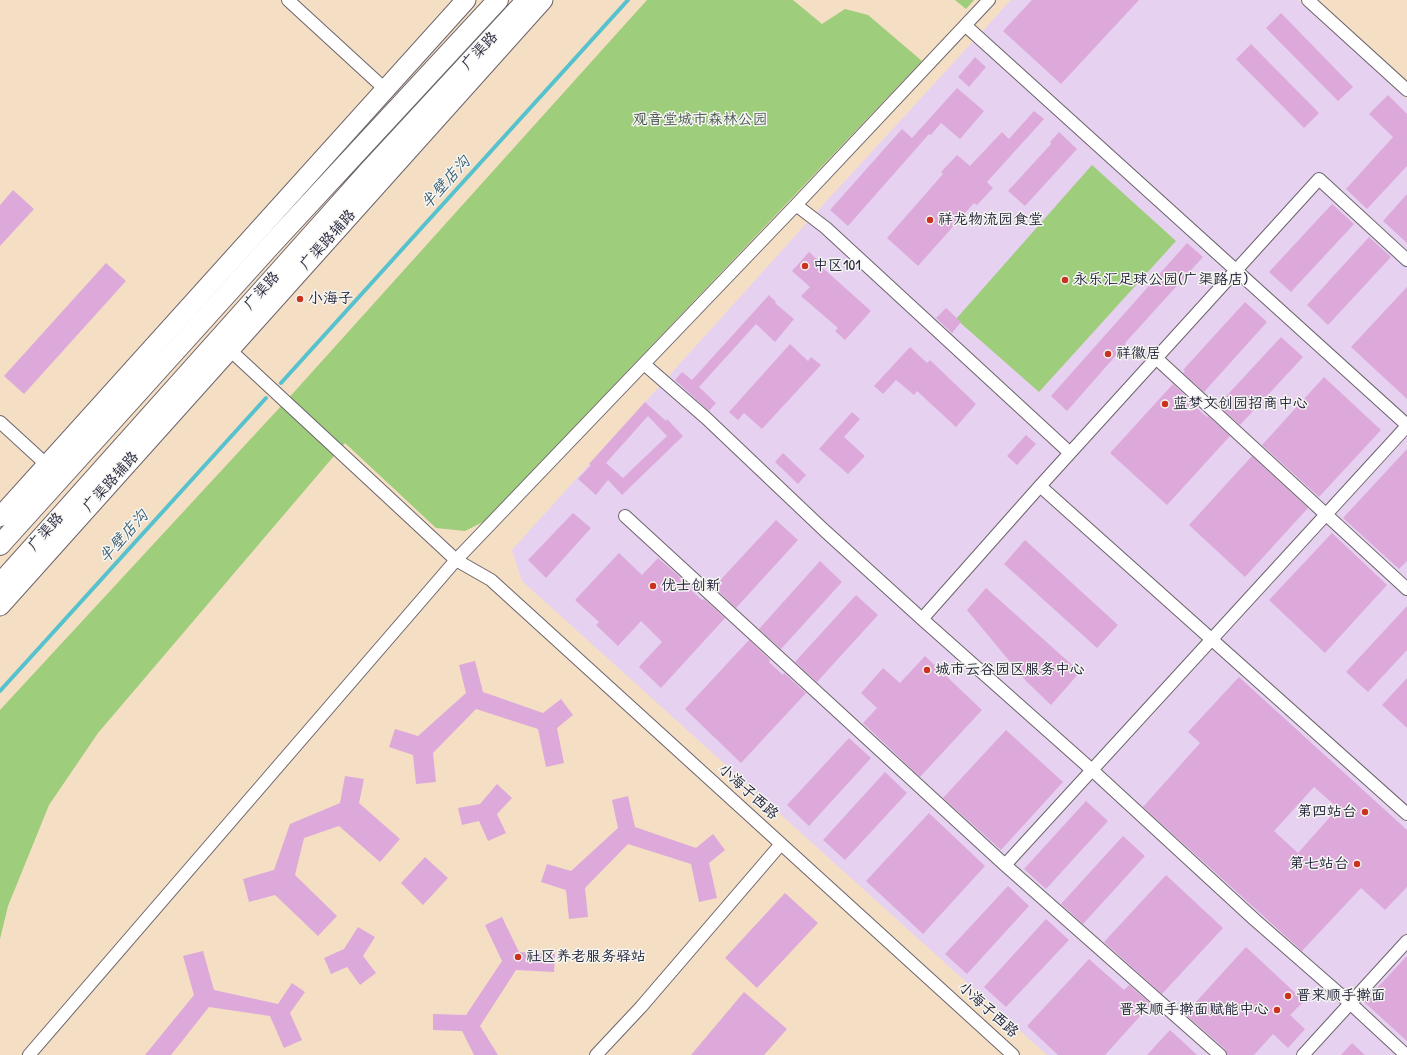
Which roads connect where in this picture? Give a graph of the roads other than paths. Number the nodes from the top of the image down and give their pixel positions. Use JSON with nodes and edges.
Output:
{"nodes":[{"id":1,"x":288,"y":0,"type":"edge"},
{"id":2,"x":466,"y":0,"type":"edge"},
{"id":3,"x":498,"y":0,"type":"edge"},
{"id":4,"x":527,"y":0,"type":"edge"},
{"id":5,"x":543,"y":0,"type":"edge"},
{"id":6,"x":989,"y":0,"type":"edge"},
{"id":7,"x":1308,"y":0,"type":"edge"},
{"id":8,"x":966,"y":26,"type":"junction"},
{"id":9,"x":386,"y":90,"type":"junction"},
{"id":10,"x":1407,"y":90,"type":"edge"},
{"id":11,"x":796,"y":205,"type":"junction"},
{"id":12,"x":1407,"y":260,"type":"edge"},
{"id":13,"x":1236,"y":270,"type":"junction"},
{"id":14,"x":230,"y":350,"type":"junction"},
{"id":15,"x":1156,"y":358,"type":"junction"},
{"id":16,"x":644,"y":364,"type":"junction"},
{"id":17,"x":0,"y":422,"type":"edge"},
{"id":18,"x":1407,"y":426,"type":"edge"},
{"id":19,"x":1070,"y":454,"type":"junction"},
{"id":20,"x":47,"y":465,"type":"junction"},
{"id":21,"x":1040,"y":486,"type":"junction"},
{"id":22,"x":1327,"y":514,"type":"junction"},
{"id":23,"x":625,"y":516,"type":"dead end"},
{"id":24,"x":0,"y":517,"type":"edge"},
{"id":25,"x":0,"y":545,"type":"edge"},
{"id":26,"x":456,"y":560,"type":"junction"},
{"id":27,"x":0,"y":584,"type":"edge"},
{"id":28,"x":1407,"y":589,"type":"edge"},
{"id":29,"x":0,"y":606,"type":"edge"},
{"id":30,"x":922,"y":619,"type":"junction"},
{"id":31,"x":1211,"y":639,"type":"junction"},
{"id":32,"x":1092,"y":770,"type":"junction"},
{"id":33,"x":1407,"y":814,"type":"edge"},
{"id":34,"x":781,"y":844,"type":"junction"},
{"id":35,"x":1005,"y":865,"type":"junction"},
{"id":36,"x":1407,"y":941,"type":"edge"},
{"id":37,"x":1350,"y":1003,"type":"junction"},
{"id":38,"x":29,"y":1055,"type":"edge"},
{"id":39,"x":596,"y":1055,"type":"edge"},
{"id":40,"x":1013,"y":1055,"type":"edge"},
{"id":41,"x":1220,"y":1055,"type":"edge"},
{"id":42,"x":1304,"y":1055,"type":"edge"},
{"id":43,"x":1406,"y":1055,"type":"edge"}],
"edges":[{"from":1,"to":9,"type":"street"},
{"from":2,"to":9,"type":"main road"},
{"from":3,"to":25,"type":"highway","name":"广渠路"},
{"from":4,"to":27,"type":"highway","name":"广渠路"},
{"from":5,"to":14,"type":"main road","name":"广渠路辅路"},
{"from":6,"to":8,"type":"street"},
{"from":7,"to":10,"type":"street"},
{"from":8,"to":11,"type":"street"},
{"from":8,"to":13,"type":"street"},
{"from":9,"to":20,"type":"main road"},
{"from":11,"to":16,"type":"street"},
{"from":11,"to":19,"type":"street"},
{"from":12,"to":13,"type":"street"},
{"from":13,"to":15,"type":"street"},
{"from":13,"to":18,"type":"street"},
{"from":14,"to":26,"type":"street","name":"小海子西路"},
{"from":14,"to":29,"type":"main road","name":"广渠路辅路"},
{"from":15,"to":19,"type":"street"},
{"from":15,"to":22,"type":"street"},
{"from":16,"to":26,"type":"street"},
{"from":16,"to":30,"type":"street"},
{"from":17,"to":20,"type":"street"},
{"from":18,"to":22,"type":"street"},
{"from":19,"to":21,"type":"street"},
{"from":20,"to":24,"type":"main road"},
{"from":21,"to":30,"type":"street"},
{"from":21,"to":31,"type":"street"},
{"from":22,"to":28,"type":"street"},
{"from":22,"to":31,"type":"street"},
{"from":23,"to":35,"type":"street"},
{"from":26,"to":34,"type":"street","name":"小海子西路"},
{"from":26,"to":38,"type":"street"},
{"from":30,"to":32,"type":"street"},
{"from":31,"to":32,"type":"street"},
{"from":31,"to":33,"type":"street"},
{"from":32,"to":35,"type":"street"},
{"from":32,"to":37,"type":"street"},
{"from":34,"to":39,"type":"street"},
{"from":34,"to":40,"type":"street","name":"小海子西路"},
{"from":35,"to":41,"type":"street"},
{"from":36,"to":37,"type":"street"},
{"from":37,"to":42,"type":"street"},
{"from":37,"to":43,"type":"street"}]}
